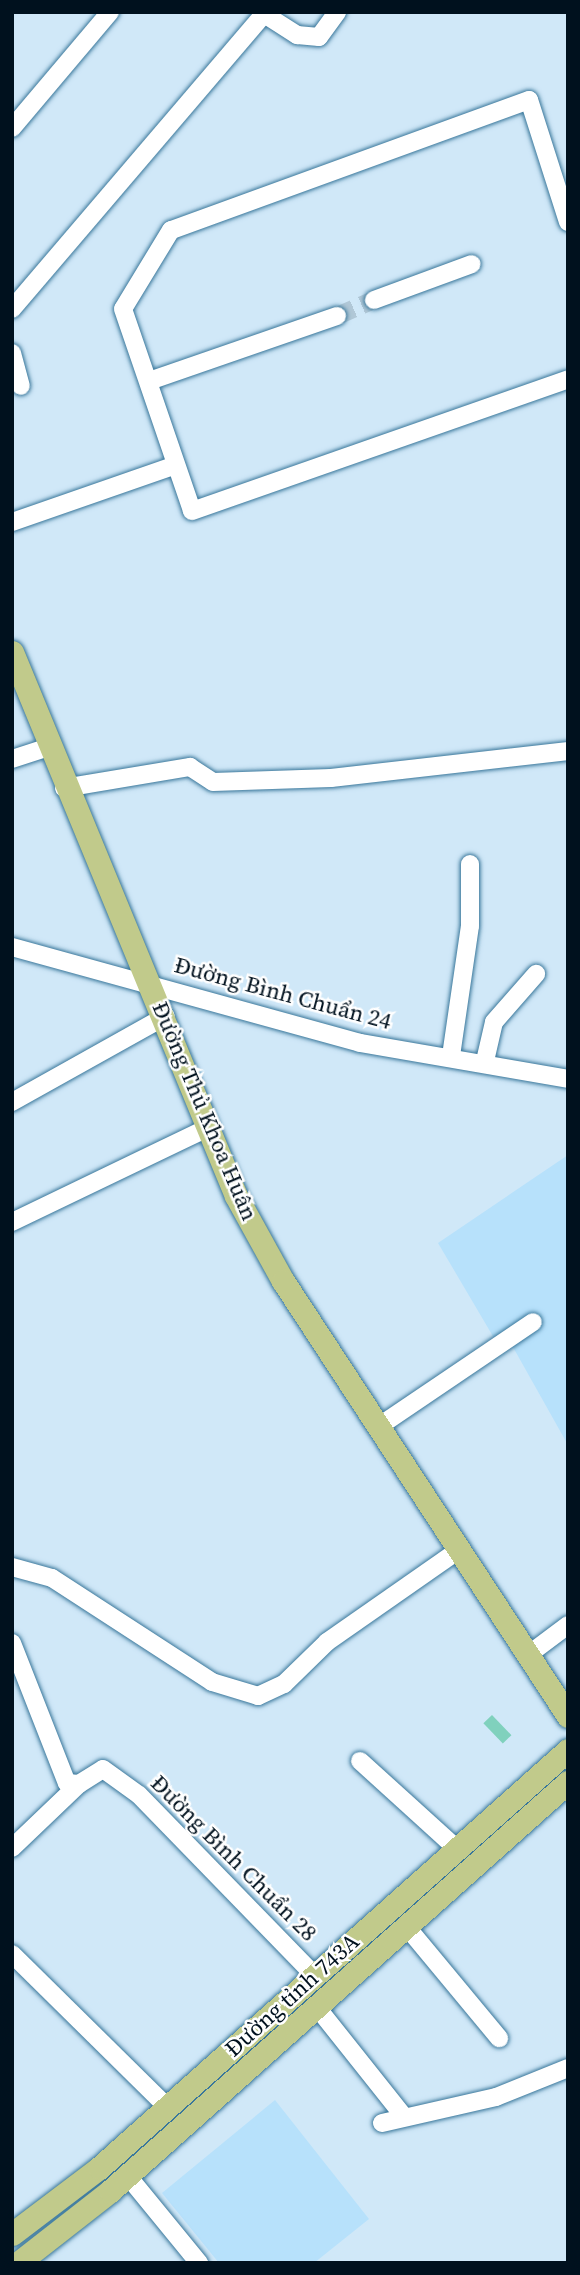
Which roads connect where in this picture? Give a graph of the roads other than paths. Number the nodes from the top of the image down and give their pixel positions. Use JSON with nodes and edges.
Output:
{"nodes":[{"id":1,"x":110,"y":12,"type":"edge"},
{"id":2,"x":337,"y":12,"type":"edge"},
{"id":3,"x":262,"y":14,"type":"edge"},
{"id":4,"x":12,"y":128,"type":"edge"},
{"id":5,"x":568,"y":222,"type":"edge"},
{"id":6,"x":472,"y":264,"type":"dead end"},
{"id":7,"x":374,"y":300,"type":"tunnel mouth"},
{"id":8,"x":12,"y":309,"type":"edge"},
{"id":9,"x":337,"y":316,"type":"tunnel mouth"},
{"id":10,"x":12,"y":353,"type":"edge"},
{"id":11,"x":568,"y":379,"type":"edge"},
{"id":12,"x":149,"y":381,"type":"junction"},
{"id":13,"x":21,"y":386,"type":"dead end"},
{"id":14,"x":173,"y":466,"type":"junction"},
{"id":15,"x":12,"y":522,"type":"edge"},
{"id":16,"x":12,"y":652,"type":"edge"},
{"id":17,"x":48,"y":747,"type":"junction"},
{"id":18,"x":568,"y":751,"type":"edge"},
{"id":19,"x":12,"y":759,"type":"edge"},
{"id":20,"x":64,"y":788,"type":"junction"},
{"id":21,"x":470,"y":864,"type":"dead end"},
{"id":22,"x":12,"y":947,"type":"edge"},
{"id":23,"x":536,"y":974,"type":"dead end"},
{"id":24,"x":152,"y":984,"type":"junction"},
{"id":25,"x":166,"y":1016,"type":"junction"},
{"id":26,"x":451,"y":1056,"type":"junction"},
{"id":27,"x":485,"y":1061,"type":"junction"},
{"id":28,"x":568,"y":1079,"type":"edge"},
{"id":29,"x":12,"y":1102,"type":"edge"},
{"id":30,"x":209,"y":1127,"type":"junction"},
{"id":31,"x":12,"y":1222,"type":"edge"},
{"id":32,"x":533,"y":1322,"type":"dead end"},
{"id":33,"x":378,"y":1427,"type":"junction"},
{"id":34,"x":459,"y":1550,"type":"junction"},
{"id":35,"x":12,"y":1567,"type":"edge"},
{"id":36,"x":568,"y":1625,"type":"edge"},
{"id":37,"x":12,"y":1643,"type":"edge"},
{"id":38,"x":528,"y":1655,"type":"junction"},
{"id":39,"x":568,"y":1716,"type":"edge"},
{"id":40,"x":568,"y":1751,"type":"edge"},
{"id":41,"x":360,"y":1761,"type":"dead end"},
{"id":42,"x":568,"y":1782,"type":"edge"},
{"id":43,"x":79,"y":1784,"type":"junction"},
{"id":44,"x":12,"y":1848,"type":"edge"},
{"id":45,"x":457,"y":1849,"type":"junction"},
{"id":46,"x":406,"y":1926,"type":"junction"},
{"id":47,"x":12,"y":1954,"type":"edge"},
{"id":48,"x":314,"y":1975,"type":"junction"},
{"id":49,"x":316,"y":2006,"type":"junction"},
{"id":50,"x":499,"y":2038,"type":"dead end"},
{"id":51,"x":568,"y":2068,"type":"edge"},
{"id":52,"x":167,"y":2107,"type":"junction"},
{"id":53,"x":402,"y":2115,"type":"junction"},
{"id":54,"x":382,"y":2123,"type":"dead end"},
{"id":55,"x":111,"y":2157,"type":"junction"},
{"id":56,"x":127,"y":2175,"type":"junction"},
{"id":57,"x":12,"y":2234,"type":"edge"},
{"id":58,"x":18,"y":2263,"type":"edge"},
{"id":59,"x":199,"y":2263,"type":"edge"}],
"edges":[{"from":1,"to":4,"type":"street"},
{"from":2,"to":3,"type":"street"},
{"from":3,"to":8,"type":"street"},
{"from":5,"to":12,"type":"street"},
{"from":6,"to":7,"type":"street"},
{"from":9,"to":12,"type":"street"},
{"from":10,"to":13,"type":"street"},
{"from":11,"to":14,"type":"street"},
{"from":12,"to":14,"type":"street"},
{"from":14,"to":15,"type":"street"},
{"from":16,"to":17,"type":"main road","name":"Đường Thủ Khoa Huân"},
{"from":17,"to":19,"type":"street"},
{"from":17,"to":20,"type":"main road","name":"Đường Thủ Khoa Huân"},
{"from":18,"to":20,"type":"street"},
{"from":20,"to":24,"type":"main road","name":"Đường Thủ Khoa Huân"},
{"from":21,"to":26,"type":"street"},
{"from":22,"to":24,"type":"street","name":"Đường Bình Chuẩn 24"},
{"from":23,"to":27,"type":"street"},
{"from":24,"to":25,"type":"main road","name":"Đường Thủ Khoa Huân"},
{"from":24,"to":26,"type":"street","name":"Đường Bình Chuẩn 24"},
{"from":25,"to":29,"type":"street"},
{"from":25,"to":30,"type":"main road","name":"Đường Thủ Khoa Huân"},
{"from":26,"to":27,"type":"street","name":"Đường Bình Chuẩn 24"},
{"from":27,"to":28,"type":"street","name":"Đường Bình Chuẩn 24"},
{"from":30,"to":31,"type":"street"},
{"from":30,"to":33,"type":"main road","name":"Đường Thủ Khoa Huân"},
{"from":32,"to":33,"type":"street"},
{"from":33,"to":34,"type":"main road","name":"Đường Thủ Khoa Huân"},
{"from":34,"to":35,"type":"street"},
{"from":34,"to":38,"type":"main road","name":"Đường Thủ Khoa Huân"},
{"from":36,"to":38,"type":"street"},
{"from":37,"to":43,"type":"street"},
{"from":38,"to":39,"type":"main road","name":"Đường Thủ Khoa Huân"},
{"from":40,"to":45,"type":"main road","name":"Đường tỉnh 743A"},
{"from":41,"to":45,"type":"street"},
{"from":42,"to":46,"type":"main road","name":"Đường tỉnh 743A"},
{"from":43,"to":44,"type":"street"},
{"from":43,"to":48,"type":"street","name":"Đường Bình Chuẩn 28"},
{"from":45,"to":48,"type":"main road","name":"Đường tỉnh 743A"},
{"from":46,"to":49,"type":"main road","name":"Đường tỉnh 743A"},
{"from":46,"to":50,"type":"street"},
{"from":47,"to":52,"type":"street"},
{"from":48,"to":52,"type":"main road","name":"Đường tỉnh 743A"},
{"from":49,"to":53,"type":"street"},
{"from":49,"to":56,"type":"main road","name":"Đường tỉnh 743A"},
{"from":51,"to":53,"type":"street"},
{"from":52,"to":55,"type":"main road","name":"Đường tỉnh 743A"},
{"from":53,"to":54,"type":"street"},
{"from":55,"to":56,"type":"main road"},
{"from":55,"to":57,"type":"main road","name":"Đường tỉnh 743A"},
{"from":56,"to":58,"type":"main road","name":"Đường tỉnh 743A"},
{"from":56,"to":59,"type":"street"}]}
